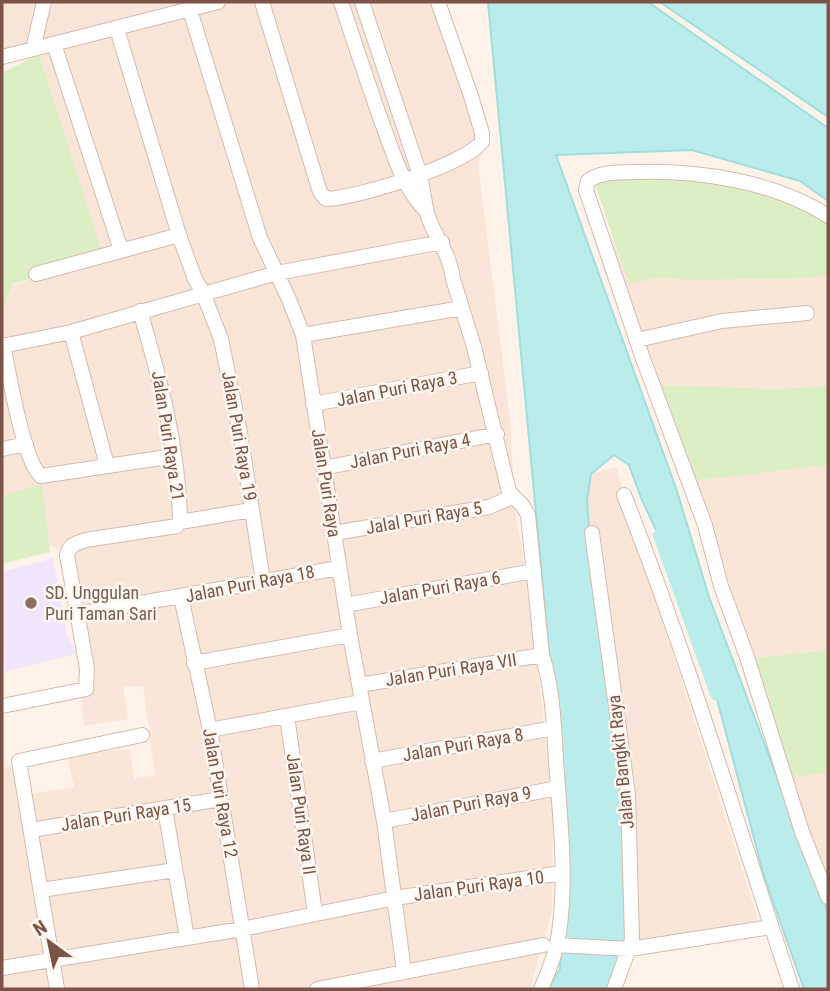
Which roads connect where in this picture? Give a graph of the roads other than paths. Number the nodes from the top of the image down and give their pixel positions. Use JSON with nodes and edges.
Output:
{"nodes":[{"id":1,"x":44,"y":2,"type":"edge"},
{"id":2,"x":218,"y":2,"type":"edge"},
{"id":3,"x":262,"y":2,"type":"edge"},
{"id":4,"x":341,"y":2,"type":"edge"},
{"id":5,"x":362,"y":2,"type":"edge"},
{"id":6,"x":438,"y":2,"type":"edge"},
{"id":7,"x":190,"y":10,"type":"junction"},
{"id":8,"x":117,"y":29,"type":"junction"},
{"id":9,"x":54,"y":44,"type":"junction"},
{"id":10,"x":33,"y":48,"type":"junction"},
{"id":11,"x":2,"y":57,"type":"edge"},
{"id":12,"x":420,"y":175,"type":"junction"},
{"id":13,"x":404,"y":180,"type":"junction"},
{"id":14,"x":427,"y":212,"type":"junction"},
{"id":15,"x":828,"y":216,"type":"edge"},
{"id":16,"x":179,"y":235,"type":"junction"},
{"id":17,"x":442,"y":242,"type":"junction"},
{"id":18,"x":121,"y":250,"type":"junction"},
{"id":19,"x":277,"y":273,"type":"junction"},
{"id":20,"x":36,"y":274,"type":"dead end"},
{"id":21,"x":203,"y":293,"type":"junction"},
{"id":22,"x":462,"y":308,"type":"junction"},
{"id":23,"x":140,"y":311,"type":"junction"},
{"id":24,"x":807,"y":313,"type":"dead end"},
{"id":25,"x":71,"y":332,"type":"junction"},
{"id":26,"x":303,"y":335,"type":"junction"},
{"id":27,"x":638,"y":340,"type":"junction"},
{"id":28,"x":2,"y":346,"type":"edge"},
{"id":29,"x":481,"y":373,"type":"junction"},
{"id":30,"x":313,"y":404,"type":"junction"},
{"id":31,"x":497,"y":434,"type":"junction"},
{"id":32,"x":26,"y":444,"type":"junction"},
{"id":33,"x":2,"y":449,"type":"edge"},
{"id":34,"x":174,"y":456,"type":"junction"},
{"id":35,"x":107,"y":465,"type":"junction"},
{"id":36,"x":323,"y":468,"type":"junction"},
{"id":37,"x":624,"y":495,"type":"dead end"},
{"id":38,"x":512,"y":497,"type":"junction"},
{"id":39,"x":251,"y":510,"type":"junction"},
{"id":40,"x":180,"y":522,"type":"junction"},
{"id":41,"x":334,"y":533,"type":"junction"},
{"id":42,"x":592,"y":533,"type":"dead end"},
{"id":43,"x":339,"y":568,"type":"junction"},
{"id":44,"x":534,"y":571,"type":"junction"},
{"id":45,"x":263,"y":581,"type":"junction"},
{"id":46,"x":181,"y":597,"type":"junction"},
{"id":47,"x":345,"y":605,"type":"junction"},
{"id":48,"x":78,"y":614,"type":"junction"},
{"id":49,"x":350,"y":635,"type":"junction"},
{"id":50,"x":542,"y":655,"type":"junction"},
{"id":51,"x":194,"y":663,"type":"junction"},
{"id":52,"x":359,"y":685,"type":"junction"},
{"id":53,"x":361,"y":702,"type":"junction"},
{"id":54,"x":2,"y":706,"type":"edge"},
{"id":55,"x":287,"y":716,"type":"junction"},
{"id":56,"x":554,"y":728,"type":"junction"},
{"id":57,"x":210,"y":730,"type":"junction"},
{"id":58,"x":142,"y":735,"type":"dead end"},
{"id":59,"x":372,"y":761,"type":"junction"},
{"id":60,"x":558,"y":788,"type":"junction"},
{"id":61,"x":221,"y":799,"type":"junction"},
{"id":62,"x":165,"y":808,"type":"junction"},
{"id":63,"x":384,"y":821,"type":"junction"},
{"id":64,"x":31,"y":830,"type":"junction"},
{"id":65,"x":175,"y":870,"type":"junction"},
{"id":66,"x":562,"y":873,"type":"junction"},
{"id":67,"x":41,"y":890,"type":"junction"},
{"id":68,"x":828,"y":897,"type":"edge"},
{"id":69,"x":395,"y":898,"type":"junction"},
{"id":70,"x":315,"y":913,"type":"junction"},
{"id":71,"x":771,"y":928,"type":"junction"},
{"id":72,"x":242,"y":929,"type":"junction"},
{"id":73,"x":187,"y":938,"type":"junction"},
{"id":74,"x":553,"y":945,"type":"junction"},
{"id":75,"x":628,"y":949,"type":"junction"},
{"id":76,"x":52,"y":959,"type":"junction"},
{"id":77,"x":2,"y":968,"type":"edge"},
{"id":78,"x":404,"y":971,"type":"junction"},
{"id":79,"x":57,"y":989,"type":"edge"},
{"id":80,"x":252,"y":989,"type":"edge"},
{"id":81,"x":317,"y":989,"type":"edge"},
{"id":82,"x":541,"y":989,"type":"edge"},
{"id":83,"x":614,"y":989,"type":"edge"},
{"id":84,"x":792,"y":989,"type":"edge"}],
"edges":[{"from":1,"to":10,"type":"street"},
{"from":2,"to":7,"type":"street"},
{"from":3,"to":13,"type":"street"},
{"from":4,"to":13,"type":"street"},
{"from":5,"to":12,"type":"street"},
{"from":6,"to":12,"type":"street"},
{"from":7,"to":8,"type":"street"},
{"from":7,"to":19,"type":"street","name":"Jalan Puri Raya"},
{"from":8,"to":9,"type":"street"},
{"from":8,"to":16,"type":"street","name":"Jalan Puri Raya 19"},
{"from":9,"to":10,"type":"street"},
{"from":9,"to":18,"type":"street"},
{"from":10,"to":11,"type":"street"},
{"from":12,"to":13,"type":"street"},
{"from":12,"to":14,"type":"street"},
{"from":13,"to":14,"type":"street"},
{"from":14,"to":17,"type":"street"},
{"from":15,"to":27,"type":"street"},
{"from":16,"to":18,"type":"street"},
{"from":16,"to":21,"type":"street","name":"Jalan Puri Raya 19"},
{"from":17,"to":19,"type":"street"},
{"from":17,"to":22,"type":"street"},
{"from":18,"to":20,"type":"street"},
{"from":19,"to":21,"type":"street"},
{"from":19,"to":26,"type":"street","name":"Jalan Puri Raya"},
{"from":21,"to":23,"type":"street"},
{"from":21,"to":39,"type":"street","name":"Jalan Puri Raya 19"},
{"from":22,"to":26,"type":"street"},
{"from":22,"to":29,"type":"street"},
{"from":23,"to":25,"type":"street"},
{"from":23,"to":34,"type":"street","name":"Jalan Puri Raya 21"},
{"from":24,"to":27,"type":"street"},
{"from":25,"to":28,"type":"street"},
{"from":25,"to":35,"type":"street"},
{"from":26,"to":30,"type":"street","name":"Jalan Puri Raya"},
{"from":27,"to":68,"type":"street"},
{"from":28,"to":32,"type":"street"},
{"from":29,"to":30,"type":"street","name":"Jalan Puri Raya 3"},
{"from":29,"to":31,"type":"street"},
{"from":30,"to":36,"type":"street","name":"Jalan Puri Raya"},
{"from":31,"to":36,"type":"street","name":"Jalan Puri Raya 4"},
{"from":31,"to":38,"type":"street"},
{"from":32,"to":33,"type":"street"},
{"from":32,"to":35,"type":"street"},
{"from":34,"to":35,"type":"street"},
{"from":34,"to":40,"type":"street","name":"Jalan Puri Raya 21"},
{"from":36,"to":41,"type":"street","name":"Jalan Puri Raya"},
{"from":37,"to":71,"type":"street"},
{"from":38,"to":41,"type":"street","name":"Jalal Puri Raya 5"},
{"from":38,"to":44,"type":"street"},
{"from":39,"to":40,"type":"street"},
{"from":39,"to":45,"type":"street","name":"Jalan Puri Raya 19"},
{"from":40,"to":48,"type":"street"},
{"from":41,"to":43,"type":"street","name":"Jalan Puri Raya"},
{"from":42,"to":75,"type":"street","name":"Jalan Bangkit Raya"},
{"from":43,"to":45,"type":"street","name":"Jalan Puri Raya 18"},
{"from":43,"to":47,"type":"street","name":"Jalan Puri Raya"},
{"from":44,"to":47,"type":"street","name":"Jalan Puri Raya 6"},
{"from":44,"to":50,"type":"street"},
{"from":45,"to":46,"type":"street","name":"Jalan Puri Raya 18"},
{"from":46,"to":48,"type":"street","name":"Jalan Puri Raya 18"},
{"from":46,"to":51,"type":"street","name":"Jalan Puri Raya 12"},
{"from":47,"to":49,"type":"street","name":"Jalan Puri Raya"},
{"from":48,"to":54,"type":"street"},
{"from":49,"to":51,"type":"street"},
{"from":49,"to":52,"type":"street","name":"Jalan Puri Raya"},
{"from":50,"to":52,"type":"street","name":"Jalan Puri Raya VII"},
{"from":50,"to":56,"type":"street"},
{"from":51,"to":57,"type":"street","name":"Jalan Puri Raya 12"},
{"from":52,"to":53,"type":"street","name":"Jalan Puri Raya"},
{"from":53,"to":55,"type":"street"},
{"from":53,"to":59,"type":"street","name":"Jalan Puri Raya"},
{"from":55,"to":57,"type":"street"},
{"from":55,"to":70,"type":"street","name":"Jalan Puri Raya II"},
{"from":56,"to":59,"type":"street","name":"Jalan Puri Raya 8"},
{"from":56,"to":60,"type":"street"},
{"from":57,"to":61,"type":"street","name":"Jalan Puri Raya 12"},
{"from":58,"to":64,"type":"street"},
{"from":59,"to":63,"type":"street","name":"Jalan Puri Raya"},
{"from":60,"to":63,"type":"street","name":"Jalan Puri Raya 9"},
{"from":60,"to":66,"type":"street"},
{"from":61,"to":62,"type":"street","name":"Jalan Puri Raya 15"},
{"from":61,"to":72,"type":"street","name":"Jalan Puri Raya 12"},
{"from":62,"to":64,"type":"street","name":"Jalan Puri Raya 15"},
{"from":62,"to":65,"type":"street"},
{"from":63,"to":69,"type":"street","name":"Jalan Puri Raya"},
{"from":64,"to":67,"type":"street"},
{"from":65,"to":67,"type":"street"},
{"from":65,"to":73,"type":"street"},
{"from":66,"to":69,"type":"street","name":"Jalan Puri Raya 10"},
{"from":66,"to":74,"type":"street"},
{"from":67,"to":76,"type":"street"},
{"from":69,"to":70,"type":"street","name":"Jalan Puri Raya 10"},
{"from":69,"to":78,"type":"street","name":"Jalan Puri Raya"},
{"from":70,"to":72,"type":"street","name":"Jalan Puri Raya 10"},
{"from":71,"to":75,"type":"street"},
{"from":71,"to":84,"type":"street"},
{"from":72,"to":73,"type":"street","name":"Jalan Puri Raya 10"},
{"from":72,"to":80,"type":"street","name":"Jalan Puri Raya 12"},
{"from":73,"to":76,"type":"street","name":"Jalan Puri Raya 10"},
{"from":74,"to":75,"type":"street"},
{"from":74,"to":78,"type":"street"},
{"from":74,"to":82,"type":"street"},
{"from":75,"to":83,"type":"street","name":"Jalan Bangkit Raya"},
{"from":76,"to":77,"type":"street","name":"Jalan Puri Raya 10"},
{"from":76,"to":79,"type":"street"},
{"from":78,"to":81,"type":"street"}]}
